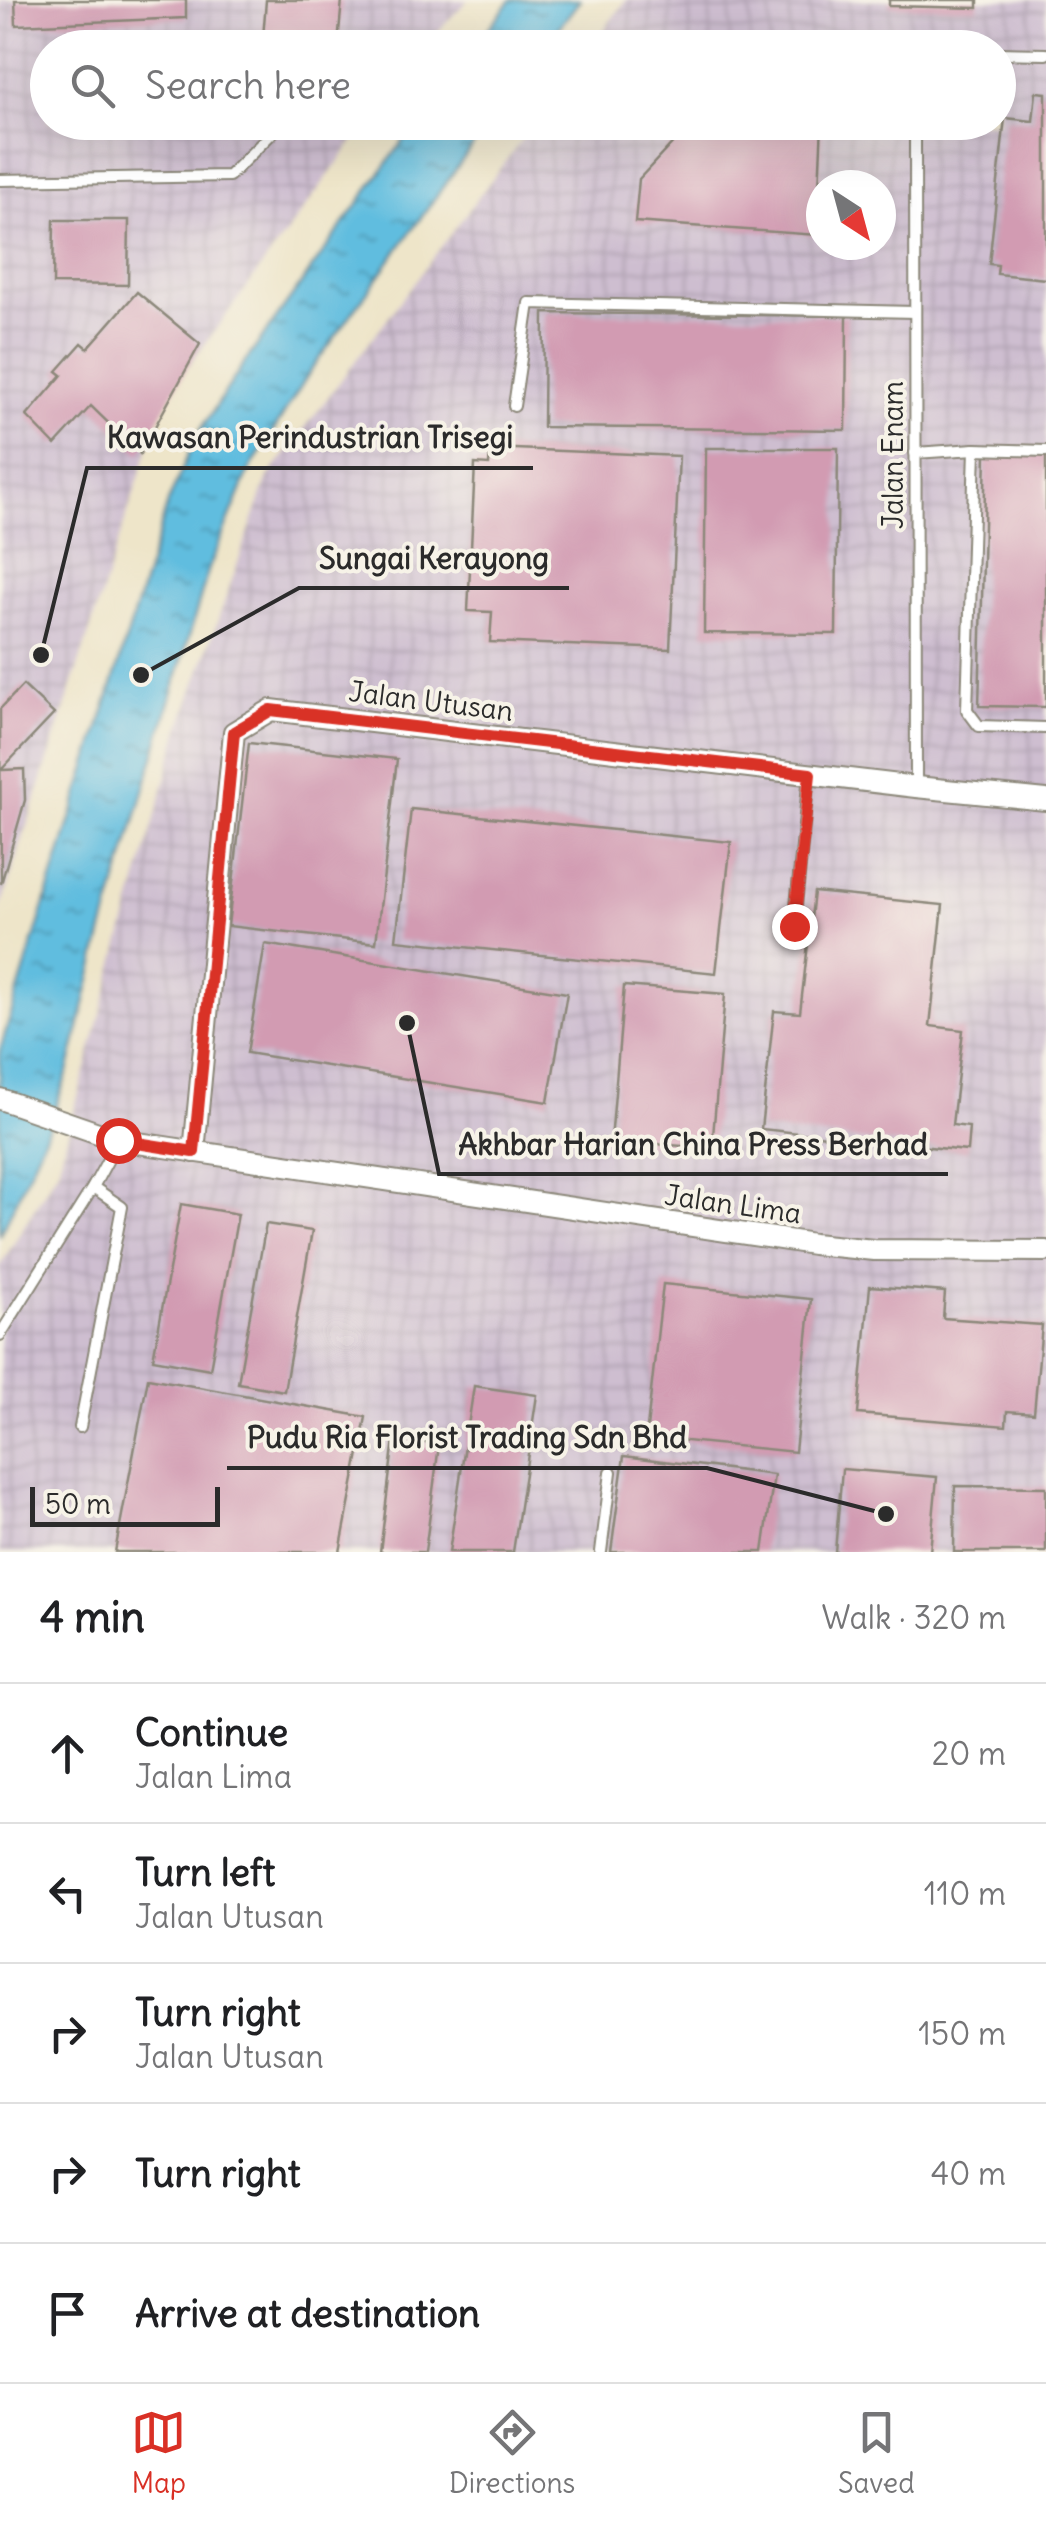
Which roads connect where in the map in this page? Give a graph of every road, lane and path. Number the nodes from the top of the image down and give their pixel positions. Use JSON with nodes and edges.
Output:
{"nodes":[{"id":1,"x":1016,"y":53,"type":"edge"},
{"id":2,"x":1046,"y":54,"type":"edge"},
{"id":3,"x":265,"y":140,"type":"edge"},
{"id":4,"x":915,"y":140,"type":"edge"},
{"id":5,"x":0,"y":180,"type":"edge"},
{"id":6,"x":915,"y":312,"type":"junction"},
{"id":7,"x":514,"y":406,"type":"dead end"},
{"id":8,"x":974,"y":450,"type":"junction"},
{"id":9,"x":1046,"y":451,"type":"edge"},
{"id":10,"x":916,"y":453,"type":"junction"},
{"id":11,"x":1046,"y":728,"type":"edge"},
{"id":12,"x":810,"y":774,"type":"junction"},
{"id":13,"x":916,"y":787,"type":"junction"},
{"id":14,"x":1046,"y":800,"type":"edge"},
{"id":15,"x":794,"y":926,"type":"dead end"},
{"id":16,"x":0,"y":1099,"type":"edge"},
{"id":17,"x":118,"y":1140,"type":"junction"},
{"id":18,"x":194,"y":1152,"type":"junction"},
{"id":19,"x":93,"y":1187,"type":"junction"},
{"id":20,"x":1046,"y":1251,"type":"edge"},
{"id":21,"x":0,"y":1335,"type":"edge"},
{"id":22,"x":80,"y":1426,"type":"dead end"},
{"id":23,"x":611,"y":1472,"type":"dead end"},
{"id":24,"x":601,"y":1552,"type":"edge"}],
"edges":[{"from":1,"to":2,"type":"lane"},
{"from":3,"to":5,"type":"lane"},
{"from":4,"to":6,"type":"lane","name":"Jalan Enam"},
{"from":6,"to":7,"type":"lane"},
{"from":6,"to":10,"type":"lane","name":"Jalan Enam"},
{"from":8,"to":9,"type":"lane"},
{"from":8,"to":10,"type":"lane"},
{"from":8,"to":11,"type":"lane"},
{"from":10,"to":13,"type":"lane","name":"Jalan Enam"},
{"from":12,"to":13,"type":"street","name":"Jalan Utusan"},
{"from":12,"to":15,"type":"lane"},
{"from":12,"to":18,"type":"street","name":"Jalan Utusan"},
{"from":13,"to":14,"type":"street","name":"Jalan Utusan"},
{"from":16,"to":17,"type":"street","name":"Jalan Lima"},
{"from":17,"to":18,"type":"street","name":"Jalan Lima"},
{"from":17,"to":19,"type":"lane"},
{"from":18,"to":20,"type":"street","name":"Jalan Lima"},
{"from":19,"to":21,"type":"lane"},
{"from":19,"to":22,"type":"lane"},
{"from":23,"to":24,"type":"lane"}]}
